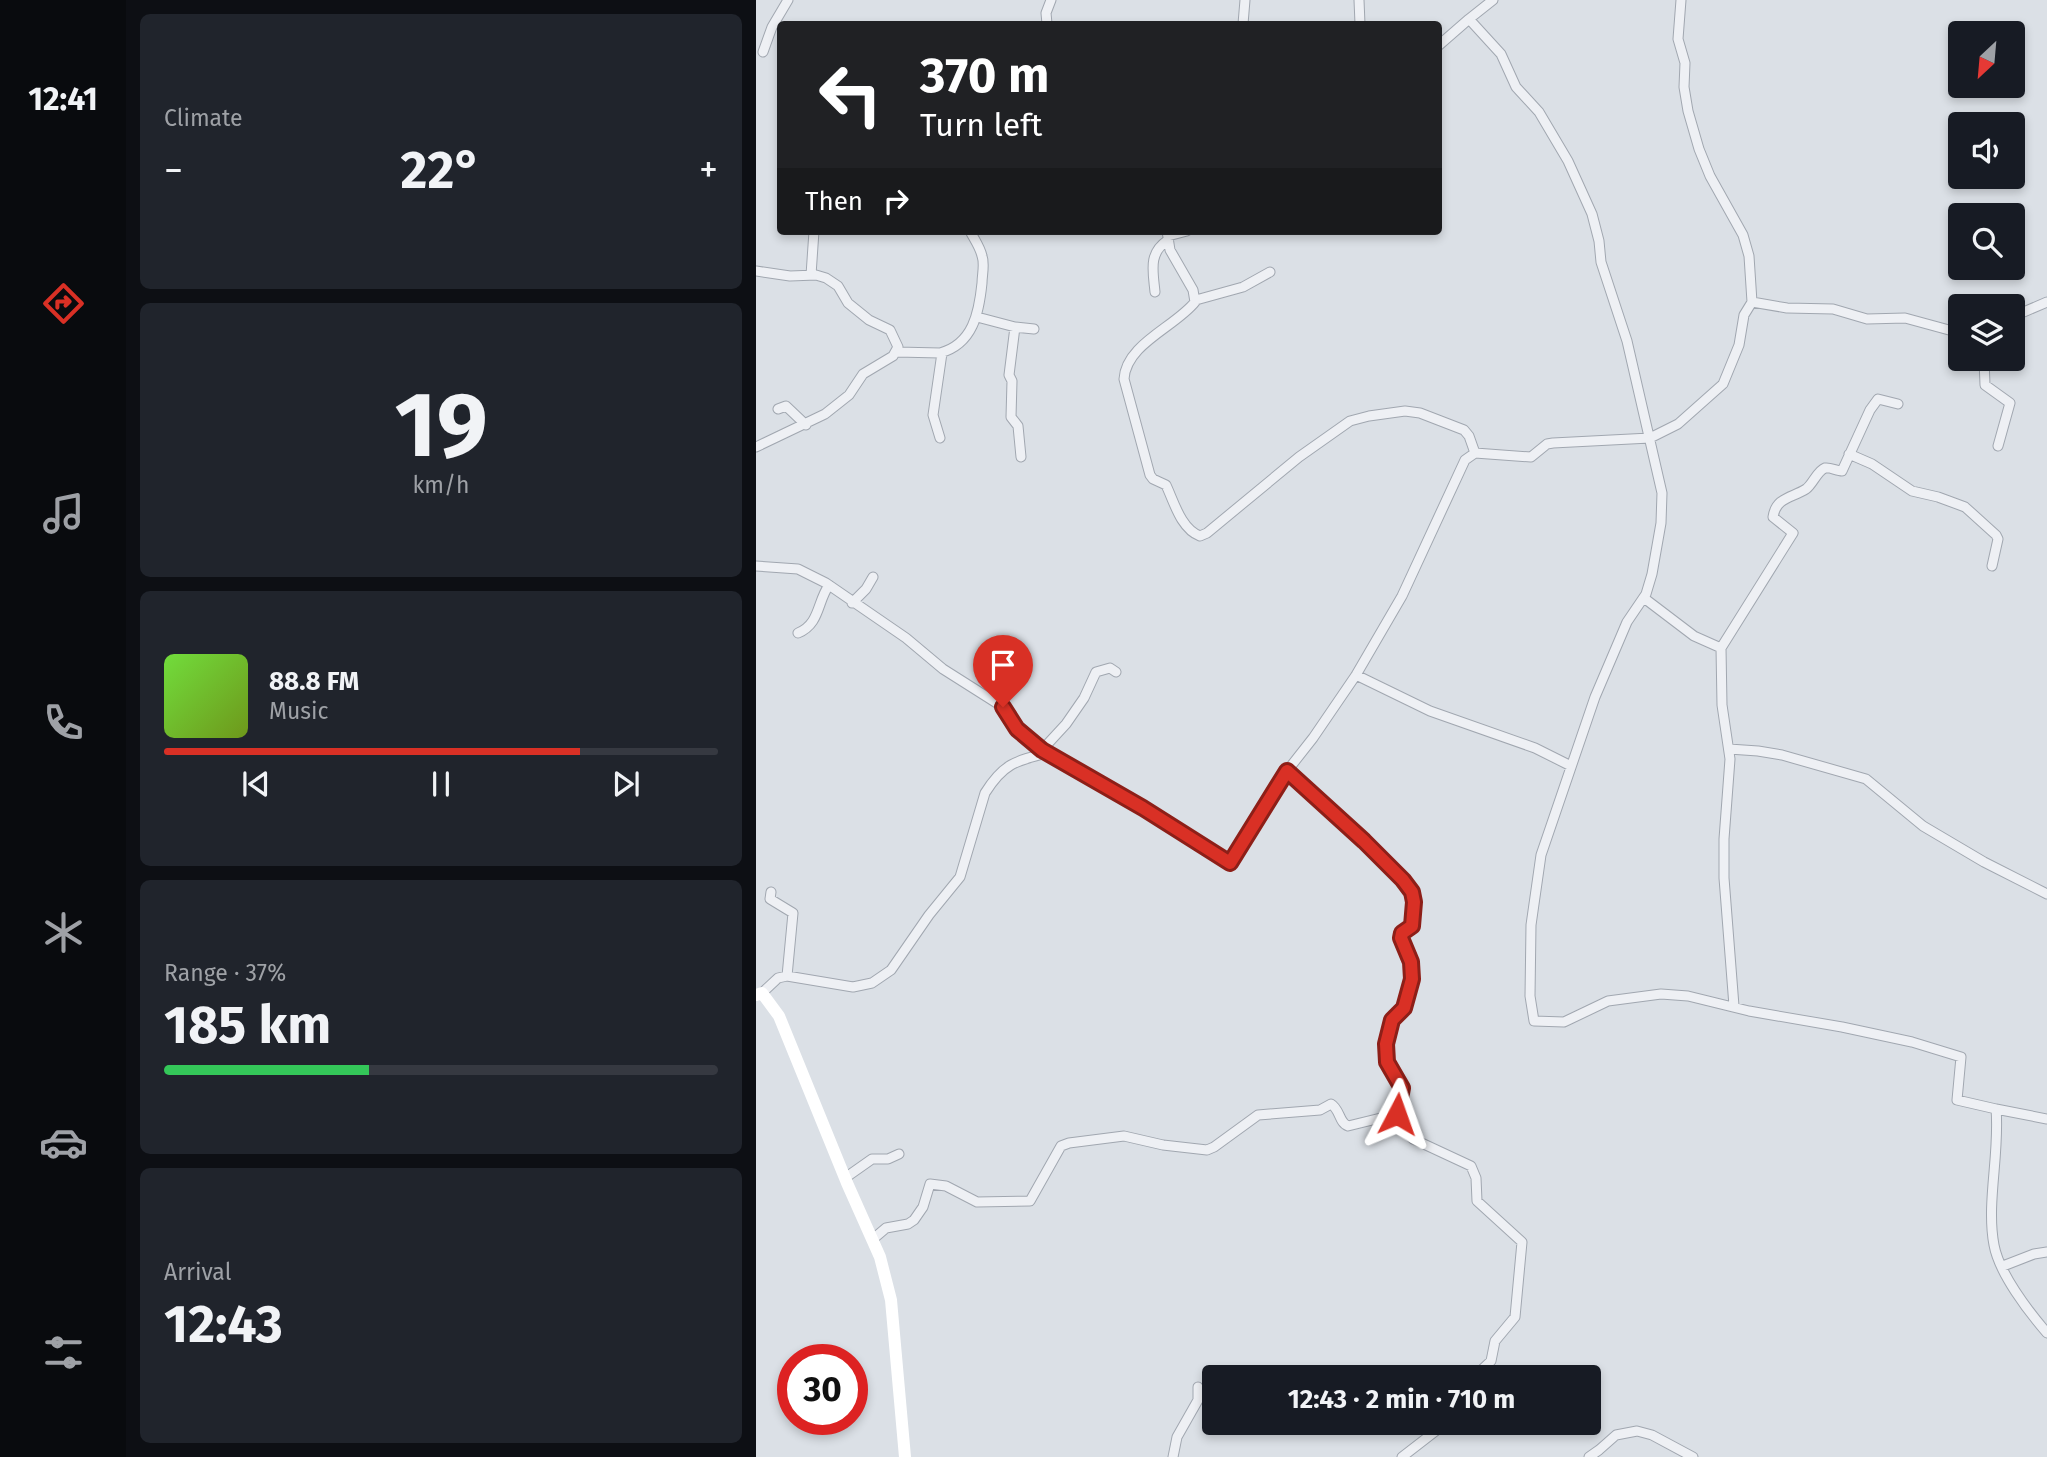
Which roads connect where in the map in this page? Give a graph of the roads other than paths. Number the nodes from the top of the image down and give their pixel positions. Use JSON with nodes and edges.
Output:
{"nodes":[{"id":1,"x":788,"y":0,"type":"edge"},
{"id":2,"x":1051,"y":0,"type":"edge"},
{"id":3,"x":1245,"y":0,"type":"edge"},
{"id":4,"x":1359,"y":0,"type":"edge"},
{"id":5,"x":1493,"y":0,"type":"edge"},
{"id":6,"x":1682,"y":0,"type":"edge"},
{"id":7,"x":1469,"y":19,"type":"junction"},
{"id":8,"x":1047,"y":21,"type":"edge"},
{"id":9,"x":1243,"y":21,"type":"edge"},
{"id":10,"x":1360,"y":21,"type":"edge"},
{"id":11,"x":1442,"y":43,"type":"edge"},
{"id":12,"x":763,"y":52,"type":"dead end"},
{"id":13,"x":814,"y":235,"type":"edge"},
{"id":14,"x":972,"y":235,"type":"edge"},
{"id":15,"x":1168,"y":236,"type":"edge"},
{"id":16,"x":756,"y":271,"type":"edge"},
{"id":17,"x":1270,"y":272,"type":"dead end"},
{"id":18,"x":811,"y":275,"type":"junction"},
{"id":19,"x":1155,"y":292,"type":"dead end"},
{"id":20,"x":1196,"y":300,"type":"junction"},
{"id":21,"x":1752,"y":302,"type":"junction"},
{"id":22,"x":2047,"y":302,"type":"edge"},
{"id":23,"x":2025,"y":311,"type":"edge"},
{"id":24,"x":977,"y":317,"type":"junction"},
{"id":25,"x":1015,"y":327,"type":"junction"},
{"id":26,"x":1034,"y":329,"type":"dead end"},
{"id":27,"x":1948,"y":330,"type":"edge"},
{"id":28,"x":897,"y":352,"type":"junction"},
{"id":29,"x":942,"y":353,"type":"junction"},
{"id":30,"x":1984,"y":371,"type":"edge"},
{"id":31,"x":1898,"y":404,"type":"dead end"},
{"id":32,"x":778,"y":409,"type":"dead end"},
{"id":33,"x":806,"y":425,"type":"junction"},
{"id":34,"x":940,"y":438,"type":"dead end"},
{"id":35,"x":1650,"y":438,"type":"junction"},
{"id":36,"x":1998,"y":446,"type":"dead end"},
{"id":37,"x":756,"y":447,"type":"edge"},
{"id":38,"x":1475,"y":453,"type":"junction"},
{"id":39,"x":1850,"y":454,"type":"junction"},
{"id":40,"x":1021,"y":457,"type":"dead end"},
{"id":41,"x":756,"y":566,"type":"edge"},
{"id":42,"x":1992,"y":566,"type":"dead end"},
{"id":43,"x":873,"y":576,"type":"dead end"},
{"id":44,"x":829,"y":585,"type":"junction"},
{"id":45,"x":1644,"y":598,"type":"junction"},
{"id":46,"x":852,"y":603,"type":"junction"},
{"id":47,"x":798,"y":633,"type":"dead end"},
{"id":48,"x":1721,"y":648,"type":"junction"},
{"id":49,"x":1116,"y":672,"type":"dead end"},
{"id":50,"x":1356,"y":675,"type":"junction"},
{"id":51,"x":1729,"y":749,"type":"junction"},
{"id":52,"x":1044,"y":751,"type":"junction"},
{"id":53,"x":1571,"y":766,"type":"junction"},
{"id":54,"x":1287,"y":771,"type":"junction"},
{"id":55,"x":771,"y":892,"type":"dead end"},
{"id":56,"x":2047,"y":894,"type":"edge"},
{"id":57,"x":787,"y":976,"type":"junction"},
{"id":58,"x":759,"y":994,"type":"edge"},
{"id":59,"x":1734,"y":1006,"type":"junction"},
{"id":60,"x":1996,"y":1109,"type":"junction"},
{"id":61,"x":1397,"y":1114,"type":"junction"},
{"id":62,"x":2047,"y":1119,"type":"edge"},
{"id":63,"x":899,"y":1154,"type":"dead end"},
{"id":64,"x":845,"y":1178,"type":"junction"},
{"id":65,"x":873,"y":1238,"type":"junction"},
{"id":66,"x":2047,"y":1252,"type":"edge"},
{"id":67,"x":2003,"y":1266,"type":"junction"},
{"id":68,"x":2047,"y":1333,"type":"edge"},
{"id":69,"x":1487,"y":1365,"type":"edge"},
{"id":70,"x":1198,"y":1387,"type":"dead end"},
{"id":71,"x":1430,"y":1435,"type":"edge"},
{"id":72,"x":905,"y":1457,"type":"edge"},
{"id":73,"x":1173,"y":1457,"type":"edge"},
{"id":74,"x":1402,"y":1457,"type":"edge"},
{"id":75,"x":1589,"y":1457,"type":"edge"},
{"id":76,"x":1693,"y":1457,"type":"edge"}],
"edges":[{"from":1,"to":12,"type":"street"},
{"from":2,"to":8,"type":"street"},
{"from":3,"to":9,"type":"street"},
{"from":4,"to":10,"type":"street"},
{"from":5,"to":7,"type":"street"},
{"from":6,"to":21,"type":"street"},
{"from":7,"to":11,"type":"street"},
{"from":7,"to":35,"type":"street"},
{"from":13,"to":18,"type":"street"},
{"from":14,"to":24,"type":"street"},
{"from":15,"to":19,"type":"street"},
{"from":15,"to":20,"type":"street"},
{"from":16,"to":18,"type":"street"},
{"from":17,"to":20,"type":"street"},
{"from":18,"to":28,"type":"street"},
{"from":20,"to":38,"type":"street"},
{"from":21,"to":27,"type":"street"},
{"from":21,"to":35,"type":"street"},
{"from":22,"to":23,"type":"street"},
{"from":24,"to":25,"type":"street"},
{"from":24,"to":29,"type":"street"},
{"from":25,"to":26,"type":"street"},
{"from":25,"to":40,"type":"street"},
{"from":28,"to":29,"type":"street"},
{"from":28,"to":33,"type":"street"},
{"from":29,"to":34,"type":"street"},
{"from":30,"to":36,"type":"street"},
{"from":31,"to":39,"type":"street"},
{"from":32,"to":33,"type":"street"},
{"from":33,"to":37,"type":"street"},
{"from":35,"to":38,"type":"street"},
{"from":35,"to":45,"type":"street"},
{"from":38,"to":50,"type":"street"},
{"from":39,"to":42,"type":"street"},
{"from":39,"to":48,"type":"street"},
{"from":41,"to":44,"type":"street"},
{"from":43,"to":46,"type":"street"},
{"from":44,"to":46,"type":"street"},
{"from":44,"to":47,"type":"street"},
{"from":45,"to":48,"type":"street"},
{"from":45,"to":53,"type":"street"},
{"from":46,"to":52,"type":"street"},
{"from":48,"to":51,"type":"street"},
{"from":49,"to":52,"type":"street"},
{"from":50,"to":53,"type":"street"},
{"from":50,"to":54,"type":"street"},
{"from":51,"to":56,"type":"street"},
{"from":51,"to":59,"type":"street"},
{"from":52,"to":54,"type":"street"},
{"from":52,"to":57,"type":"street"},
{"from":53,"to":59,"type":"street"},
{"from":54,"to":61,"type":"street"},
{"from":55,"to":57,"type":"street"},
{"from":57,"to":58,"type":"street"},
{"from":58,"to":64,"type":"street"},
{"from":59,"to":60,"type":"street"},
{"from":60,"to":62,"type":"street"},
{"from":60,"to":67,"type":"street"},
{"from":61,"to":65,"type":"street"},
{"from":61,"to":69,"type":"street"},
{"from":63,"to":64,"type":"street"},
{"from":64,"to":65,"type":"street"},
{"from":65,"to":72,"type":"street"},
{"from":66,"to":67,"type":"street"},
{"from":67,"to":68,"type":"street"},
{"from":70,"to":73,"type":"street"},
{"from":71,"to":74,"type":"street"},
{"from":75,"to":76,"type":"street"}]}
